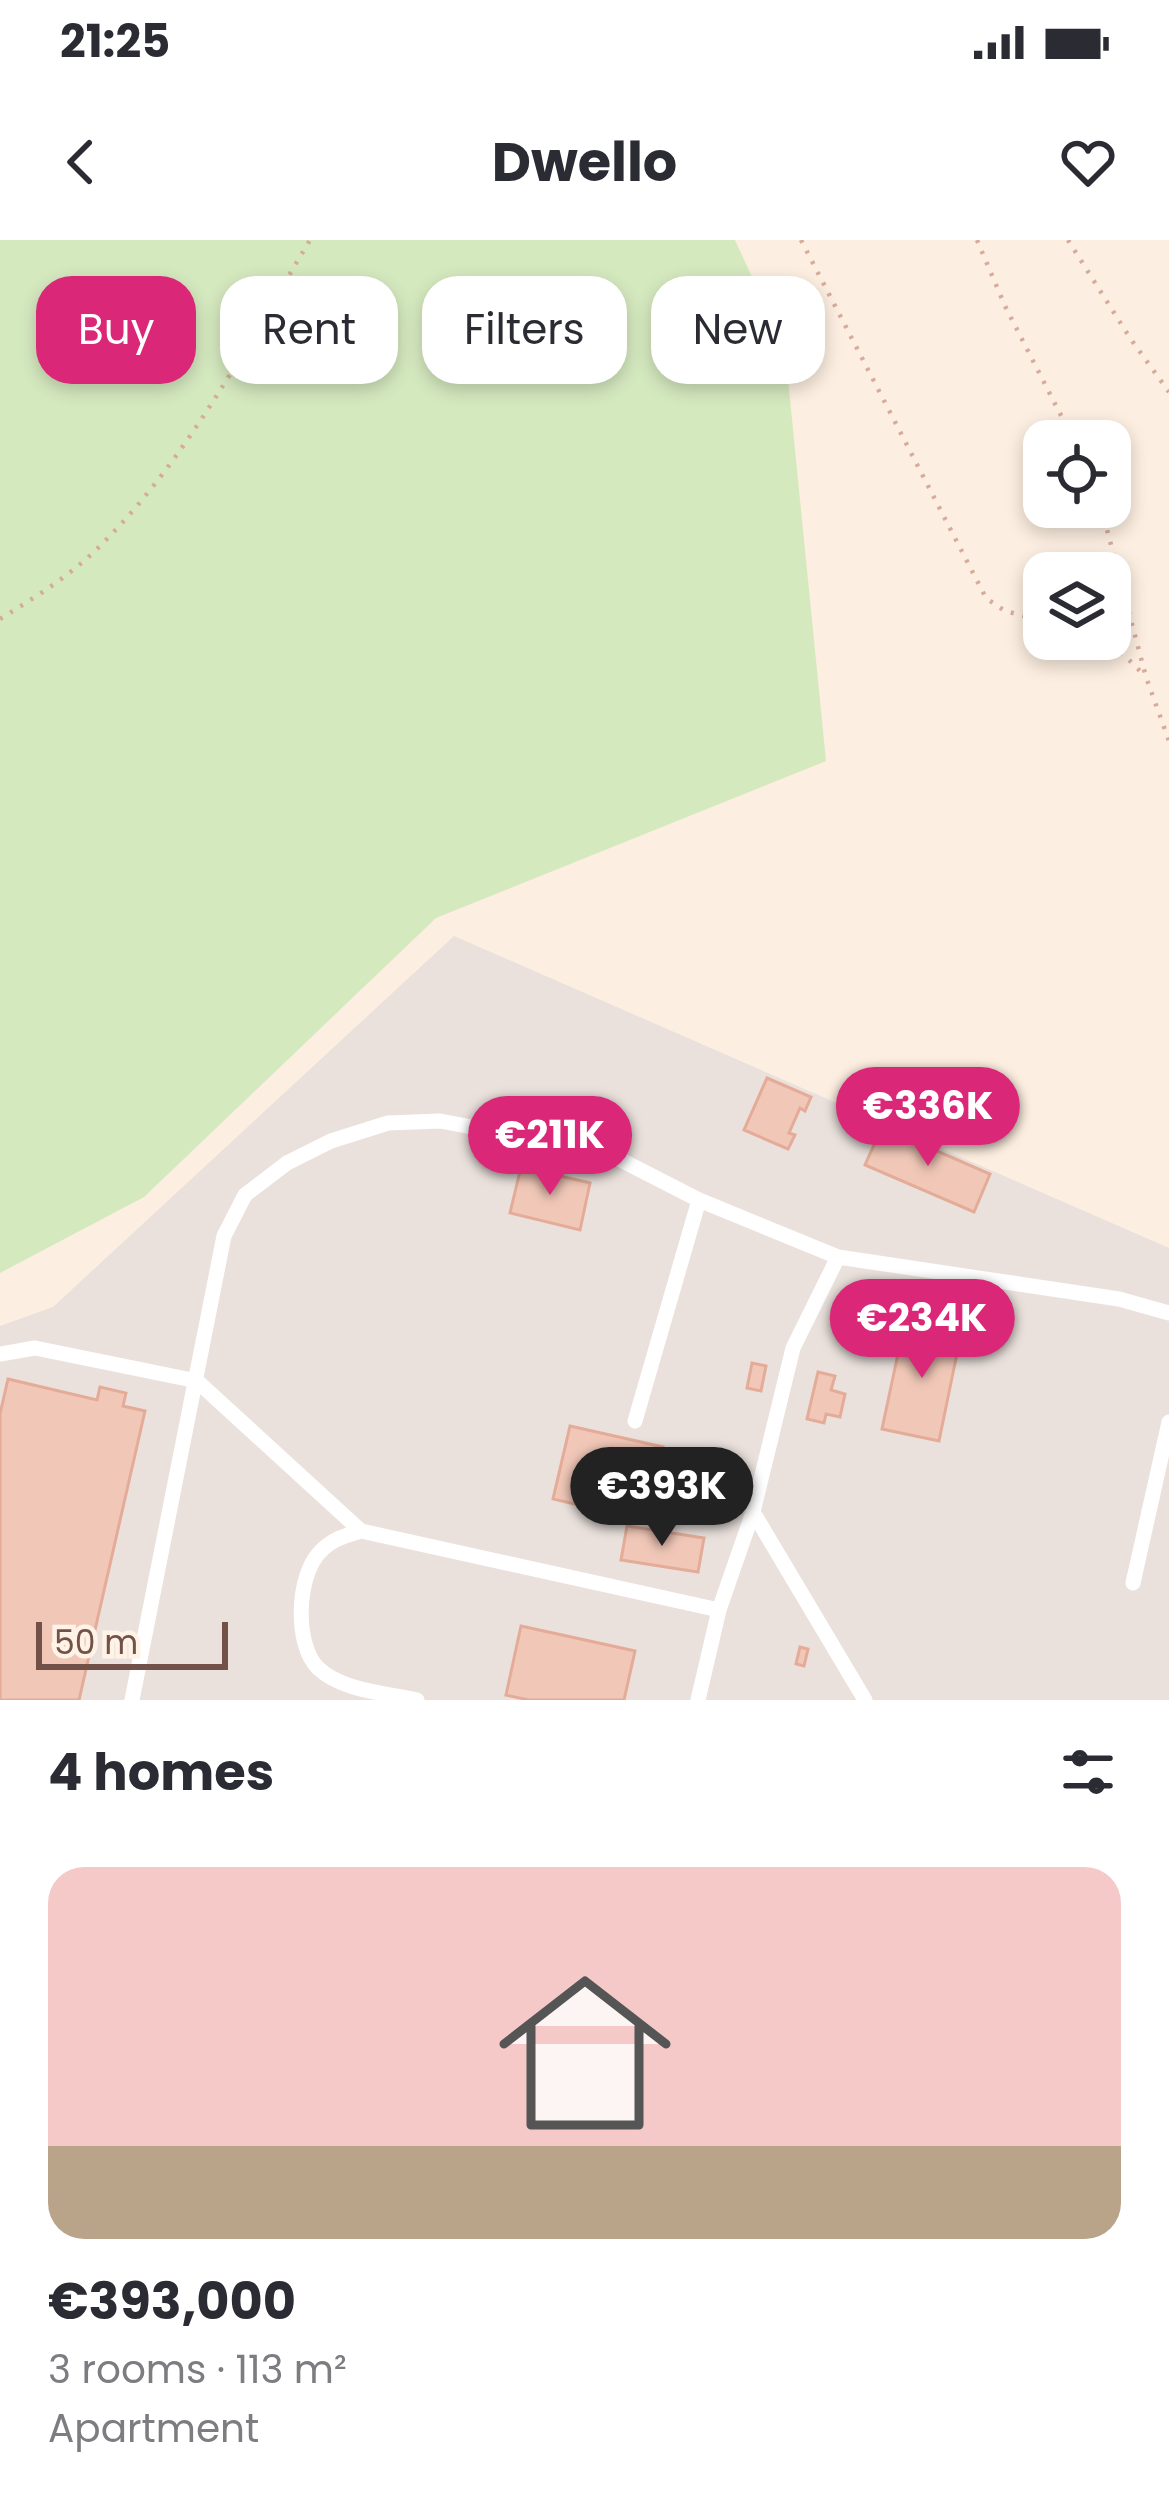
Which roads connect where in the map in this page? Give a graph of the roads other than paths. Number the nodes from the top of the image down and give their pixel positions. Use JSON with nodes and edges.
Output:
{"nodes":[{"id":1,"x":699,"y":1200,"type":"junction"},
{"id":2,"x":838,"y":1257,"type":"junction"},
{"id":3,"x":1169,"y":1313,"type":"edge"},
{"id":4,"x":0,"y":1354,"type":"edge"},
{"id":5,"x":197,"y":1381,"type":"junction"},
{"id":6,"x":635,"y":1421,"type":"dead end"},
{"id":7,"x":1169,"y":1422,"type":"edge"},
{"id":8,"x":753,"y":1512,"type":"junction"},
{"id":9,"x":361,"y":1532,"type":"junction"},
{"id":10,"x":1133,"y":1583,"type":"dead end"},
{"id":11,"x":719,"y":1610,"type":"junction"},
{"id":12,"x":132,"y":1700,"type":"edge"},
{"id":13,"x":417,"y":1700,"type":"edge"},
{"id":14,"x":698,"y":1700,"type":"edge"},
{"id":15,"x":865,"y":1700,"type":"edge"}],
"edges":[{"from":1,"to":2,"type":"lane"},
{"from":1,"to":5,"type":"lane"},
{"from":1,"to":6,"type":"lane"},
{"from":2,"to":3,"type":"lane"},
{"from":2,"to":8,"type":"lane"},
{"from":4,"to":5,"type":"lane"},
{"from":5,"to":9,"type":"lane"},
{"from":5,"to":12,"type":"lane"},
{"from":7,"to":10,"type":"lane"},
{"from":8,"to":11,"type":"lane"},
{"from":8,"to":15,"type":"lane"},
{"from":9,"to":11,"type":"lane"},
{"from":9,"to":13,"type":"lane"},
{"from":11,"to":14,"type":"lane"}]}
